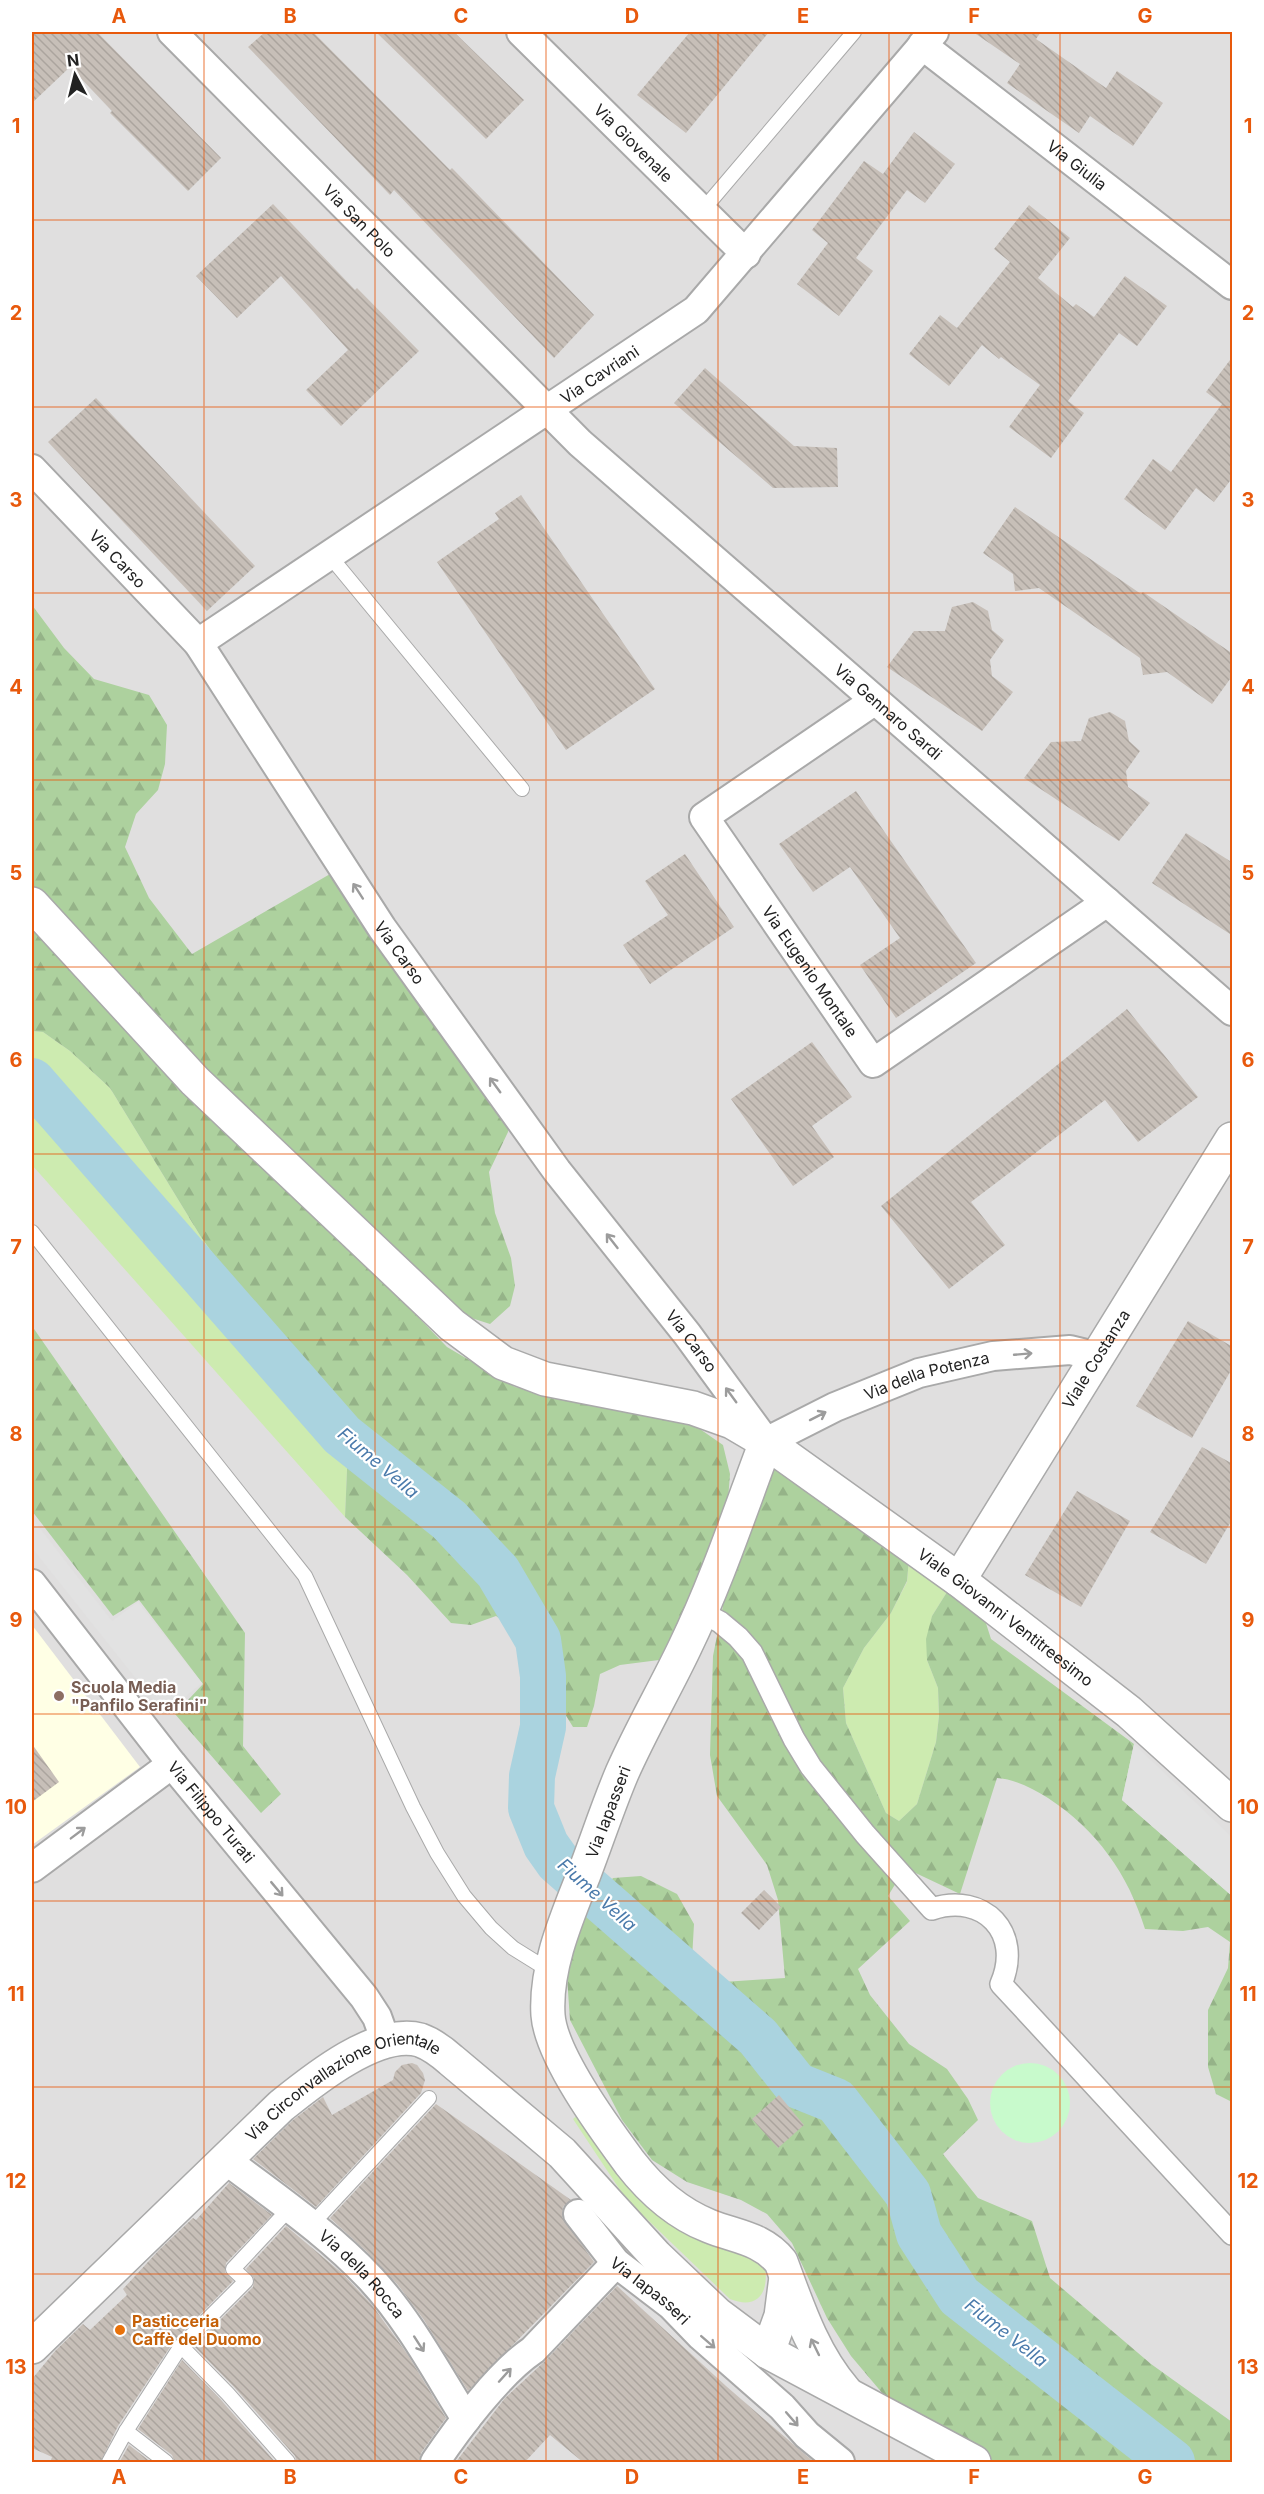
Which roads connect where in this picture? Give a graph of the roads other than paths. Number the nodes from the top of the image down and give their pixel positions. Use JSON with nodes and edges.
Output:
{"nodes":[{"id":1,"x":521,"y":32,"type":"edge"},
{"id":2,"x":854,"y":32,"type":"edge"},
{"id":3,"x":179,"y":34,"type":"edge"},
{"id":4,"x":928,"y":38,"type":"edge"},
{"id":5,"x":702,"y":211,"type":"junction"},
{"id":6,"x":746,"y":254,"type":"junction"},
{"id":7,"x":1233,"y":285,"type":"edge"},
{"id":8,"x":547,"y":411,"type":"junction"},
{"id":9,"x":32,"y":469,"type":"edge"},
{"id":10,"x":329,"y":555,"type":"junction"},
{"id":11,"x":198,"y":643,"type":"junction"},
{"id":12,"x":874,"y":701,"type":"junction"},
{"id":13,"x":522,"y":789,"type":"dead end"},
{"id":14,"x":1107,"y":902,"type":"junction"},
{"id":15,"x":32,"y":904,"type":"edge"},
{"id":16,"x":1233,"y":1011,"type":"edge"},
{"id":17,"x":1233,"y":1139,"type":"edge"},
{"id":18,"x":32,"y":1232,"type":"edge"},
{"id":19,"x":1099,"y":1357,"type":"junction"},
{"id":20,"x":766,"y":1442,"type":"junction"},
{"id":21,"x":959,"y":1580,"type":"junction"},
{"id":22,"x":32,"y":1584,"type":"edge"},
{"id":23,"x":701,"y":1612,"type":"junction"},
{"id":24,"x":172,"y":1764,"type":"junction"},
{"id":25,"x":1233,"y":1805,"type":"edge"},
{"id":26,"x":32,"y":1868,"type":"edge"},
{"id":27,"x":552,"y":1972,"type":"junction"},
{"id":28,"x":386,"y":2042,"type":"junction"},
{"id":29,"x":429,"y":2098,"type":"dead end"},
{"id":30,"x":226,"y":2160,"type":"junction"},
{"id":31,"x":578,"y":2214,"type":"dead end"},
{"id":32,"x":301,"y":2216,"type":"junction"},
{"id":33,"x":1233,"y":2234,"type":"edge"},
{"id":34,"x":616,"y":2263,"type":"junction"},
{"id":35,"x":786,"y":2275,"type":"junction"},
{"id":36,"x":181,"y":2346,"type":"junction"},
{"id":37,"x":32,"y":2347,"type":"edge"},
{"id":38,"x":759,"y":2365,"type":"junction"},
{"id":39,"x":848,"y":2395,"type":"junction"},
{"id":40,"x":466,"y":2419,"type":"junction"},
{"id":41,"x":126,"y":2431,"type":"junction"},
{"id":42,"x":109,"y":2463,"type":"edge"},
{"id":43,"x":166,"y":2463,"type":"edge"},
{"id":44,"x":288,"y":2463,"type":"edge"},
{"id":45,"x":435,"y":2463,"type":"edge"},
{"id":46,"x":840,"y":2463,"type":"edge"},
{"id":47,"x":974,"y":2463,"type":"edge"}],
"edges":[{"from":1,"to":5,"type":"street","name":"Via Giovenale"},
{"from":2,"to":5,"type":"lane"},
{"from":3,"to":8,"type":"street","name":"Via San Polo"},
{"from":4,"to":6,"type":"street","name":"Via Cavriani"},
{"from":4,"to":7,"type":"street","name":"Via Giulia"},
{"from":5,"to":6,"type":"street","name":"Via Giovenale"},
{"from":6,"to":8,"type":"street","name":"Via Cavriani"},
{"from":8,"to":10,"type":"street","name":"Via Cavriani"},
{"from":8,"to":12,"type":"street","name":"Via Gennaro Sardi"},
{"from":9,"to":11,"type":"street","name":"Via Carso"},
{"from":10,"to":11,"type":"street","name":"Via Cavriani"},
{"from":10,"to":13,"type":"lane"},
{"from":20,"to":11,"type":"street","name":"Via Carso","one_way":true},
{"from":12,"to":14,"type":"street","name":"Via Gennaro Sardi"},
{"from":12,"to":14,"type":"street","name":"Via Eugenio Montale"},
{"from":14,"to":16,"type":"street","name":"Via Gennaro Sardi"},
{"from":15,"to":20,"type":"street","name":"Viale Giovanni Ventitreesimo"},
{"from":17,"to":19,"type":"street","name":"Viale Costanza"},
{"from":18,"to":27,"type":"lane"},
{"from":20,"to":19,"type":"street","name":"Via della Potenza","one_way":true},
{"from":19,"to":21,"type":"street","name":"Viale Costanza"},
{"from":20,"to":21,"type":"street","name":"Viale Giovanni Ventitreesimo"},
{"from":20,"to":23,"type":"street","name":"Via Iapasseri"},
{"from":21,"to":25,"type":"street","name":"Viale Giovanni Ventitreesimo"},
{"from":22,"to":24,"type":"street","name":"Via Filippo Turati"},
{"from":23,"to":27,"type":"street","name":"Via Iapasseri"},
{"from":23,"to":33,"type":"street"},
{"from":26,"to":24,"type":"street","one_way":true},
{"from":24,"to":28,"type":"street","name":"Via Filippo Turati","one_way":true},
{"from":27,"to":35,"type":"street","name":"Via Iapasseri"},
{"from":28,"to":30,"type":"street","name":"Via Circonvallazione Orientale"},
{"from":28,"to":38,"type":"street","name":"Via Circonvallazione Orientale"},
{"from":29,"to":32,"type":"lane"},
{"from":30,"to":32,"type":"street","name":"Via della Rocca"},
{"from":30,"to":37,"type":"street","name":"Via Circonvallazione Orientale"},
{"from":31,"to":34,"type":"street"},
{"from":32,"to":36,"type":"lane"},
{"from":32,"to":40,"type":"street","name":"Via della Rocca","one_way":true},
{"from":34,"to":38,"type":"street","name":"Via Iapasseri","one_way":true},
{"from":40,"to":34,"type":"street","name":"Via Iapasseri","one_way":true},
{"from":35,"to":38,"type":"street"},
{"from":39,"to":35,"type":"street","name":"Via Iapasseri","one_way":true},
{"from":36,"to":41,"type":"lane"},
{"from":36,"to":44,"type":"lane"},
{"from":38,"to":39,"type":"street","name":"Via Circonvallazione Orientale"},
{"from":38,"to":46,"type":"street","name":"Via Iapasseri","one_way":true},
{"from":39,"to":47,"type":"street","name":"Via Circonvallazione Orientale"},
{"from":40,"to":45,"type":"street","name":"Via Iapasseri"},
{"from":41,"to":42,"type":"lane"},
{"from":41,"to":43,"type":"lane"}]}
